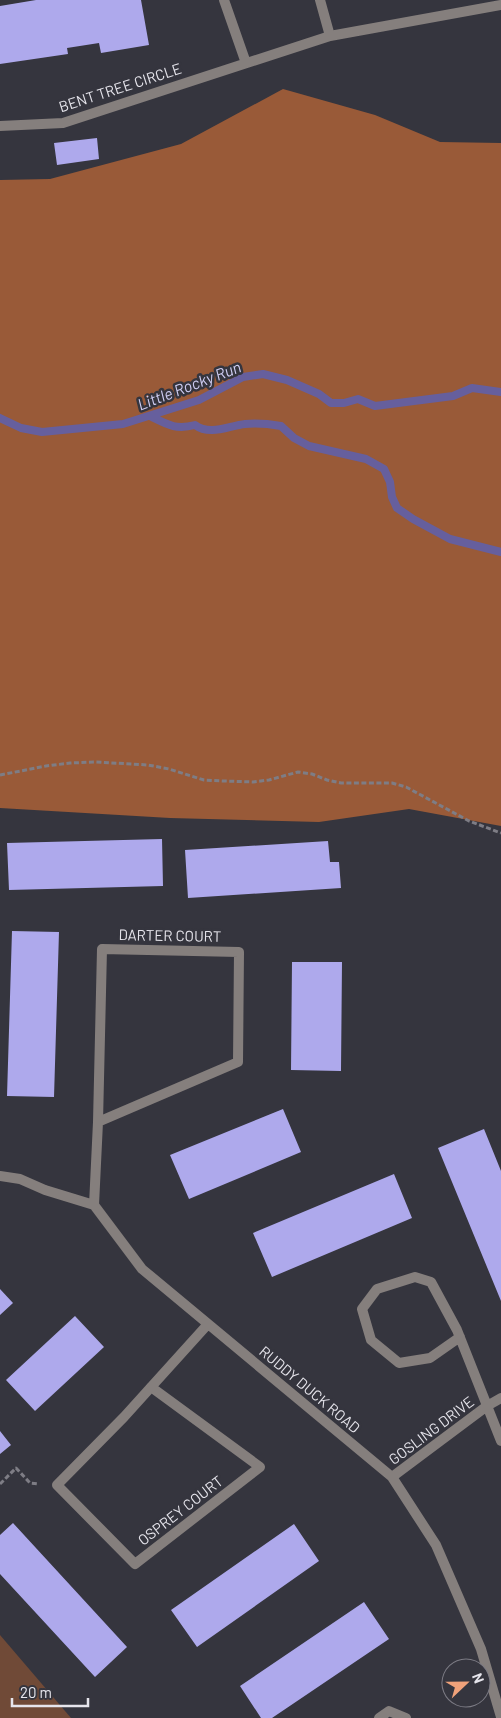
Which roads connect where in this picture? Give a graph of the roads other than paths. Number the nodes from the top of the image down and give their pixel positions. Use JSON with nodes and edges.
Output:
{"nodes":[{"id":1,"x":224,"y":0,"type":"edge"},
{"id":2,"x":320,"y":0,"type":"edge"},
{"id":3,"x":501,"y":4,"type":"edge"},
{"id":4,"x":330,"y":36,"type":"junction"},
{"id":5,"x":246,"y":63,"type":"junction"},
{"id":6,"x":0,"y":126,"type":"edge"},
{"id":7,"x":98,"y":1122,"type":"junction"},
{"id":8,"x":0,"y":1176,"type":"edge"},
{"id":9,"x":94,"y":1205,"type":"junction"},
{"id":10,"x":208,"y":1324,"type":"junction"},
{"id":11,"x":460,"y":1337,"type":"junction"},
{"id":12,"x":151,"y":1387,"type":"junction"},
{"id":13,"x":501,"y":1398,"type":"edge"},
{"id":14,"x":487,"y":1406,"type":"junction"},
{"id":15,"x":501,"y":1441,"type":"edge"},
{"id":16,"x":392,"y":1477,"type":"junction"},
{"id":17,"x":501,"y":1717,"type":"edge"},
{"id":18,"x":379,"y":1718,"type":"edge"},
{"id":19,"x":406,"y":1718,"type":"edge"}],
"edges":[{"from":1,"to":5,"type":"street"},
{"from":2,"to":4,"type":"street"},
{"from":3,"to":4,"type":"street","name":"BENT TREE CIRCLE"},
{"from":4,"to":5,"type":"street","name":"BENT TREE CIRCLE"},
{"from":5,"to":6,"type":"street","name":"BENT TREE CIRCLE"},
{"from":7,"to":7,"type":"street","name":"DARTER COURT"},
{"from":7,"to":9,"type":"street","name":"DARTER COURT"},
{"from":8,"to":9,"type":"street"},
{"from":9,"to":10,"type":"street","name":"RUDDY DUCK ROAD"},
{"from":10,"to":12,"type":"street"},
{"from":10,"to":16,"type":"street","name":"RUDDY DUCK ROAD"},
{"from":11,"to":11,"type":"street","name":"GOSLING DRIVE"},
{"from":11,"to":14,"type":"street","name":"GOSLING DRIVE"},
{"from":12,"to":12,"type":"street","name":"OSPREY COURT"},
{"from":13,"to":14,"type":"street","name":"GOSLING DRIVE"},
{"from":14,"to":15,"type":"street","name":"GOSLING DRIVE"},
{"from":14,"to":16,"type":"street","name":"GOSLING DRIVE"},
{"from":16,"to":17,"type":"street","name":"RUDDY DUCK ROAD"},
{"from":18,"to":19,"type":"street"}]}
